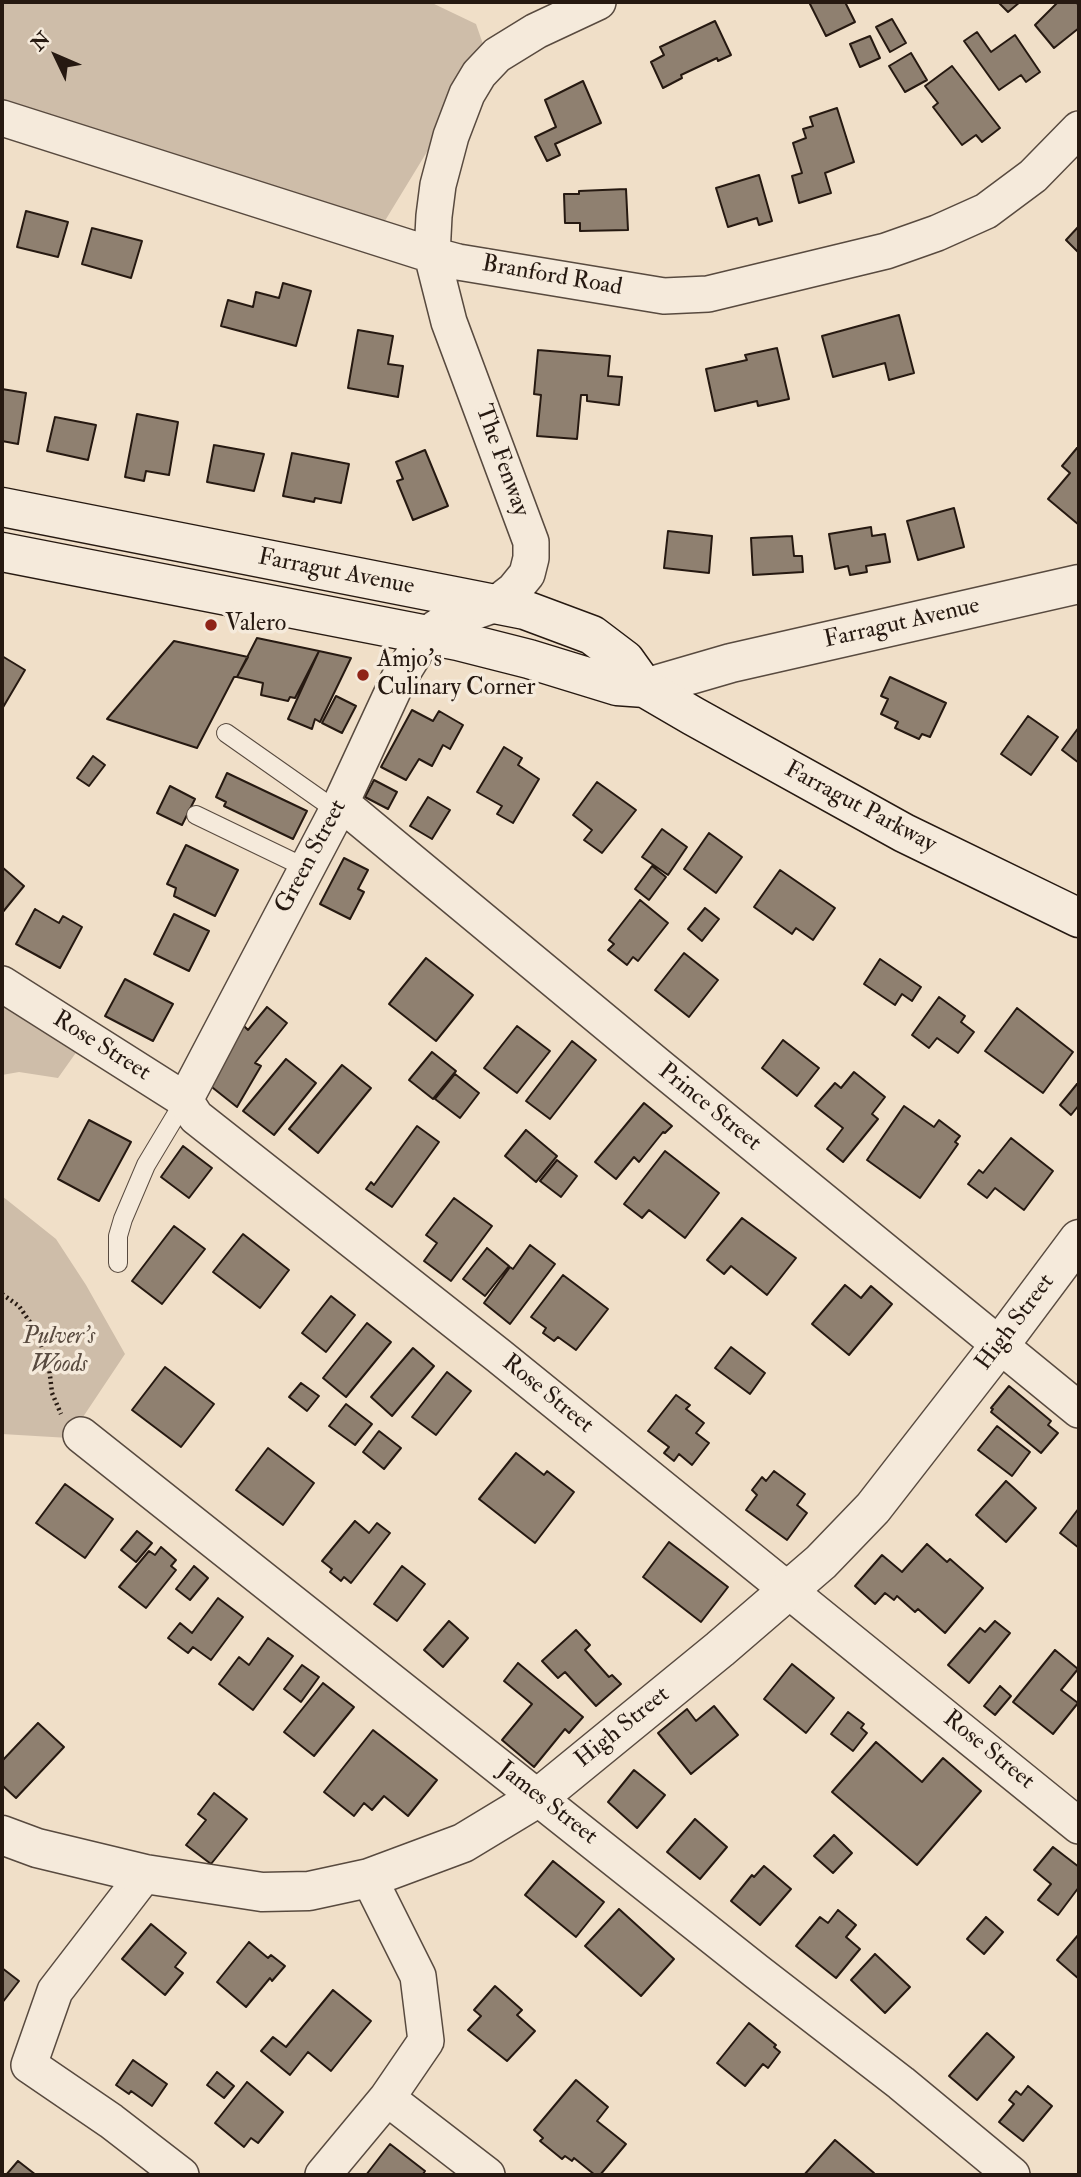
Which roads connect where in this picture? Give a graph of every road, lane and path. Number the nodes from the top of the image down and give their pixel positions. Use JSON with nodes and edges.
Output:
{"nodes":[{"id":1,"x":598,"y":2,"type":"edge"},
{"id":2,"x":2,"y":118,"type":"edge"},
{"id":3,"x":1079,"y":129,"type":"edge"},
{"id":4,"x":432,"y":255,"type":"junction"},
{"id":5,"x":2,"y":508,"type":"edge"},
{"id":6,"x":148,"y":537,"type":"junction"},
{"id":7,"x":2,"y":552,"type":"edge"},
{"id":8,"x":251,"y":556,"type":"junction"},
{"id":9,"x":140,"y":578,"type":"junction"},
{"id":10,"x":1075,"y":581,"type":"edge"},
{"id":11,"x":243,"y":600,"type":"junction"},
{"id":12,"x":496,"y":604,"type":"junction"},
{"id":13,"x":435,"y":628,"type":"junction"},
{"id":14,"x":645,"y":688,"type":"junction"},
{"id":15,"x":226,"y":733,"type":"dead end"},
{"id":16,"x":339,"y":807,"type":"junction"},
{"id":17,"x":196,"y":815,"type":"dead end"},
{"id":18,"x":306,"y":868,"type":"junction"},
{"id":19,"x":1079,"y":918,"type":"edge"},
{"id":20,"x":2,"y":984,"type":"edge"},
{"id":21,"x":185,"y":1100,"type":"junction"},
{"id":22,"x":1079,"y":1238,"type":"edge"},
{"id":23,"x":118,"y":1263,"type":"dead end"},
{"id":24,"x":2,"y":1294,"type":"edge"},
{"id":25,"x":999,"y":1346,"type":"junction"},
{"id":26,"x":1079,"y":1410,"type":"edge"},
{"id":27,"x":81,"y":1435,"type":"joint"},
{"id":28,"x":789,"y":1590,"type":"junction"},
{"id":29,"x":539,"y":1797,"type":"junction"},
{"id":30,"x":1079,"y":1826,"type":"edge"},
{"id":31,"x":2,"y":1835,"type":"edge"},
{"id":32,"x":145,"y":1874,"type":"junction"},
{"id":33,"x":369,"y":1878,"type":"junction"},
{"id":34,"x":387,"y":2098,"type":"junction"},
{"id":35,"x":181,"y":2175,"type":"edge"},
{"id":36,"x":323,"y":2175,"type":"edge"},
{"id":37,"x":487,"y":2175,"type":"edge"},
{"id":38,"x":1012,"y":2175,"type":"edge"}],
"edges":[{"from":1,"to":4,"type":"street","name":"The Fenway"},
{"from":2,"to":4,"type":"street","name":"Branford Road"},
{"from":3,"to":4,"type":"street","name":"Branford Road"},
{"from":4,"to":12,"type":"street","name":"The Fenway"},
{"from":5,"to":6,"type":"main road","name":"Farragut Avenue"},
{"from":6,"to":8,"type":"main road","name":"Farragut Avenue"},
{"from":6,"to":9,"type":"main road"},
{"from":7,"to":9,"type":"main road","name":"Farragut Avenue"},
{"from":8,"to":11,"type":"main road"},
{"from":8,"to":12,"type":"main road","name":"Farragut Avenue"},
{"from":9,"to":11,"type":"main road","name":"Farragut Avenue"},
{"from":10,"to":14,"type":"main road","name":"Farragut Avenue"},
{"from":11,"to":13,"type":"main road","name":"Farragut Avenue"},
{"from":12,"to":13,"type":"street","name":"The Fenway"},
{"from":12,"to":14,"type":"main road","name":"Farragut Avenue"},
{"from":13,"to":14,"type":"main road","name":"Farragut Avenue"},
{"from":13,"to":16,"type":"street","name":"Green Street"},
{"from":14,"to":19,"type":"main road","name":"Farragut Parkway"},
{"from":15,"to":16,"type":"lane"},
{"from":16,"to":18,"type":"street","name":"Green Street"},
{"from":16,"to":25,"type":"street","name":"Prince Street"},
{"from":17,"to":18,"type":"lane"},
{"from":18,"to":21,"type":"street","name":"Green Street"},
{"from":20,"to":21,"type":"street","name":"Rose Street"},
{"from":21,"to":23,"type":"lane"},
{"from":21,"to":28,"type":"street","name":"Rose Street"},
{"from":22,"to":25,"type":"main road","name":"High Street"},
{"from":24,"to":27,"type":"path"},
{"from":25,"to":26,"type":"street","name":"Prince Street"},
{"from":25,"to":28,"type":"main road","name":"High Street"},
{"from":27,"to":29,"type":"street","name":"James Street"},
{"from":28,"to":29,"type":"main road","name":"High Street"},
{"from":28,"to":30,"type":"street","name":"Rose Street"},
{"from":29,"to":33,"type":"main road","name":"High Street"},
{"from":29,"to":38,"type":"street","name":"James Street"},
{"from":31,"to":32,"type":"main road","name":"High Street"},
{"from":32,"to":33,"type":"main road","name":"High Street"},
{"from":32,"to":35,"type":"street"},
{"from":33,"to":34,"type":"street"},
{"from":34,"to":36,"type":"street"},
{"from":34,"to":37,"type":"street"}]}
